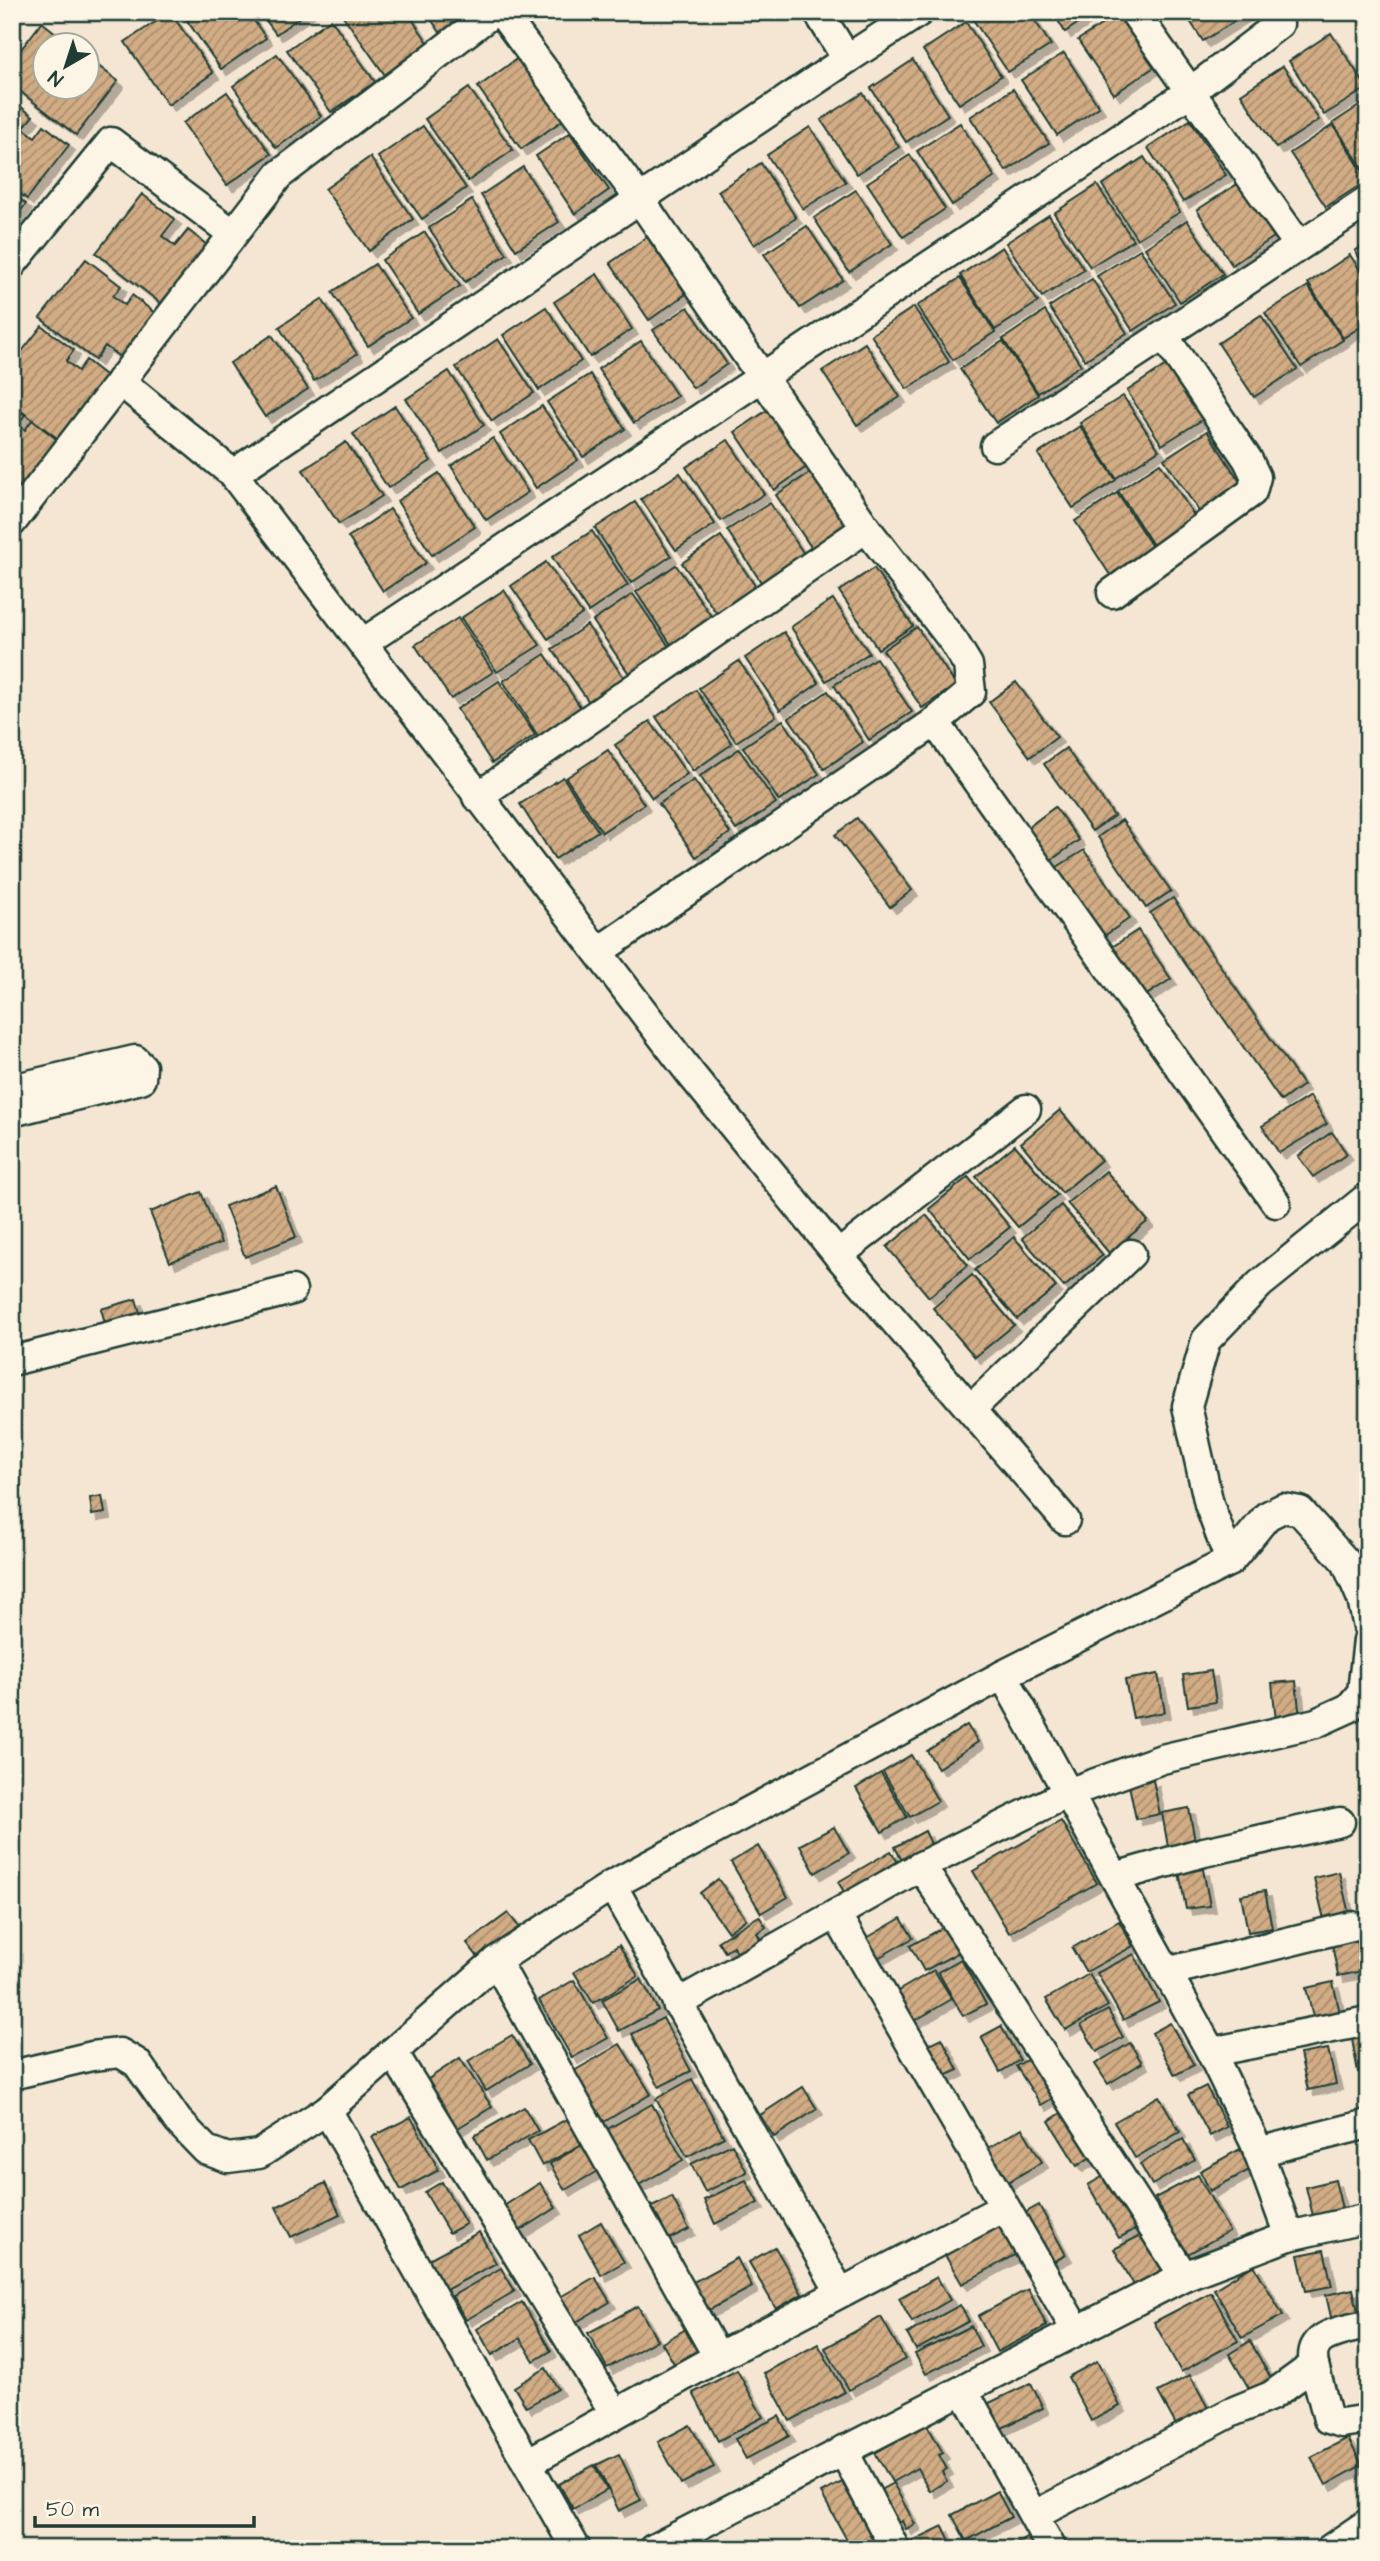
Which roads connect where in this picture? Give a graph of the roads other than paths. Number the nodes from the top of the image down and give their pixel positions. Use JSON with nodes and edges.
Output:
{"nodes":[{"id":1,"x":493,"y":12,"type":"edge"},
{"id":2,"x":501,"y":12,"type":"edge"},
{"id":3,"x":818,"y":12,"type":"edge"},
{"id":4,"x":919,"y":12,"type":"edge"},
{"id":5,"x":1134,"y":12,"type":"edge"},
{"id":6,"x":1279,"y":24,"type":"dead end"},
{"id":7,"x":847,"y":60,"type":"junction"},
{"id":8,"x":1190,"y":92,"type":"junction"},
{"id":9,"x":641,"y":201,"type":"junction"},
{"id":10,"x":1368,"y":201,"type":"edge"},
{"id":11,"x":232,"y":233,"type":"junction"},
{"id":12,"x":1298,"y":244,"type":"junction"},
{"id":13,"x":12,"y":264,"type":"edge"},
{"id":14,"x":1164,"y":336,"type":"junction"},
{"id":15,"x":761,"y":377,"type":"junction"},
{"id":16,"x":120,"y":382,"type":"junction"},
{"id":17,"x":995,"y":446,"type":"dead end"},
{"id":18,"x":233,"y":474,"type":"junction"},
{"id":19,"x":12,"y":522,"type":"edge"},
{"id":20,"x":866,"y":528,"type":"junction"},
{"id":21,"x":1112,"y":593,"type":"dead end"},
{"id":22,"x":363,"y":643,"type":"junction"},
{"id":23,"x":935,"y":722,"type":"junction"},
{"id":24,"x":477,"y":797,"type":"junction"},
{"id":25,"x":599,"y":951,"type":"junction"},
{"id":26,"x":12,"y":1089,"type":"edge"},
{"id":27,"x":1026,"y":1110,"type":"dead end"},
{"id":28,"x":12,"y":1112,"type":"edge"},
{"id":29,"x":1368,"y":1197,"type":"edge"},
{"id":30,"x":1276,"y":1203,"type":"dead end"},
{"id":31,"x":1131,"y":1254,"type":"dead end"},
{"id":32,"x":838,"y":1255,"type":"junction"},
{"id":33,"x":292,"y":1290,"type":"dead end"},
{"id":34,"x":12,"y":1362,"type":"edge"},
{"id":35,"x":971,"y":1409,"type":"junction"},
{"id":36,"x":1065,"y":1520,"type":"dead end"},
{"id":37,"x":1230,"y":1561,"type":"junction"},
{"id":38,"x":1368,"y":1627,"type":"edge"},
{"id":39,"x":1368,"y":1640,"type":"edge"},
{"id":40,"x":1003,"y":1675,"type":"junction"},
{"id":41,"x":1068,"y":1793,"type":"junction"},
{"id":42,"x":1340,"y":1822,"type":"dead end"},
{"id":43,"x":921,"y":1866,"type":"junction"},
{"id":44,"x":1115,"y":1877,"type":"junction"},
{"id":45,"x":612,"y":1885,"type":"junction"},
{"id":46,"x":836,"y":1914,"type":"junction"},
{"id":47,"x":1352,"y":1926,"type":"dead end"},
{"id":48,"x":496,"y":1961,"type":"junction"},
{"id":49,"x":1166,"y":1972,"type":"junction"},
{"id":50,"x":677,"y":2004,"type":"junction"},
{"id":51,"x":1368,"y":2021,"type":"edge"},
{"id":52,"x":393,"y":2052,"type":"junction"},
{"id":53,"x":1211,"y":2052,"type":"junction"},
{"id":54,"x":12,"y":2074,"type":"edge"},
{"id":55,"x":327,"y":2110,"type":"junction"},
{"id":56,"x":1368,"y":2124,"type":"edge"},
{"id":57,"x":1258,"y":2152,"type":"junction"},
{"id":58,"x":1003,"y":2208,"type":"junction"},
{"id":59,"x":1368,"y":2218,"type":"edge"},
{"id":60,"x":1289,"y":2236,"type":"junction"},
{"id":61,"x":1184,"y":2276,"type":"junction"},
{"id":62,"x":840,"y":2292,"type":"junction"},
{"id":63,"x":1368,"y":2324,"type":"edge"},
{"id":64,"x":1076,"y":2330,"type":"junction"},
{"id":65,"x":718,"y":2357,"type":"junction"},
{"id":66,"x":1314,"y":2365,"type":"junction"},
{"id":67,"x":964,"y":2391,"type":"junction"},
{"id":68,"x":615,"y":2414,"type":"junction"},
{"id":69,"x":1368,"y":2418,"type":"edge"},
{"id":70,"x":843,"y":2449,"type":"junction"},
{"id":71,"x":529,"y":2462,"type":"junction"},
{"id":72,"x":1035,"y":2515,"type":"junction"},
{"id":73,"x":1368,"y":2523,"type":"edge"},
{"id":74,"x":576,"y":2549,"type":"edge"},
{"id":75,"x":653,"y":2549,"type":"edge"},
{"id":76,"x":895,"y":2549,"type":"edge"},
{"id":77,"x":1052,"y":2549,"type":"edge"},
{"id":78,"x":1330,"y":2549,"type":"edge"}],
"edges":[{"from":1,"to":11,"type":"street"},
{"from":2,"to":9,"type":"street"},
{"from":3,"to":7,"type":"street"},
{"from":4,"to":7,"type":"street"},
{"from":5,"to":8,"type":"street"},
{"from":6,"to":8,"type":"street"},
{"from":7,"to":9,"type":"street"},
{"from":8,"to":12,"type":"street"},
{"from":8,"to":15,"type":"street"},
{"from":9,"to":15,"type":"street"},
{"from":9,"to":18,"type":"street"},
{"from":10,"to":12,"type":"street"},
{"from":11,"to":13,"type":"street"},
{"from":11,"to":16,"type":"street"},
{"from":12,"to":14,"type":"street"},
{"from":14,"to":17,"type":"street"},
{"from":14,"to":21,"type":"street"},
{"from":15,"to":20,"type":"street"},
{"from":15,"to":22,"type":"street"},
{"from":16,"to":18,"type":"street"},
{"from":16,"to":19,"type":"street"},
{"from":18,"to":22,"type":"street"},
{"from":20,"to":23,"type":"street"},
{"from":20,"to":24,"type":"street"},
{"from":22,"to":24,"type":"street"},
{"from":23,"to":25,"type":"street"},
{"from":23,"to":30,"type":"street"},
{"from":24,"to":25,"type":"street"},
{"from":25,"to":32,"type":"street"},
{"from":26,"to":28,"type":"street"},
{"from":27,"to":32,"type":"street"},
{"from":29,"to":37,"type":"street"},
{"from":31,"to":35,"type":"street"},
{"from":32,"to":35,"type":"street"},
{"from":33,"to":34,"type":"street"},
{"from":35,"to":36,"type":"street"},
{"from":37,"to":38,"type":"street"},
{"from":37,"to":40,"type":"street"},
{"from":39,"to":41,"type":"street"},
{"from":40,"to":41,"type":"street"},
{"from":40,"to":45,"type":"street"},
{"from":41,"to":43,"type":"street"},
{"from":41,"to":44,"type":"street"},
{"from":42,"to":44,"type":"street"},
{"from":43,"to":46,"type":"street"},
{"from":43,"to":61,"type":"street"},
{"from":44,"to":49,"type":"street"},
{"from":45,"to":48,"type":"street"},
{"from":45,"to":50,"type":"street"},
{"from":46,"to":50,"type":"street"},
{"from":46,"to":58,"type":"street"},
{"from":47,"to":49,"type":"street"},
{"from":48,"to":52,"type":"street"},
{"from":48,"to":65,"type":"street"},
{"from":49,"to":53,"type":"street"},
{"from":50,"to":62,"type":"street"},
{"from":51,"to":53,"type":"street"},
{"from":52,"to":55,"type":"street"},
{"from":52,"to":68,"type":"street"},
{"from":53,"to":57,"type":"street"},
{"from":54,"to":55,"type":"street"},
{"from":55,"to":71,"type":"street"},
{"from":56,"to":57,"type":"street"},
{"from":57,"to":60,"type":"street"},
{"from":58,"to":62,"type":"street"},
{"from":58,"to":64,"type":"street"},
{"from":59,"to":60,"type":"street"},
{"from":60,"to":61,"type":"street"},
{"from":61,"to":64,"type":"street"},
{"from":62,"to":65,"type":"street"},
{"from":63,"to":66,"type":"street"},
{"from":64,"to":67,"type":"street"},
{"from":65,"to":68,"type":"street"},
{"from":66,"to":69,"type":"street"},
{"from":66,"to":72,"type":"street"},
{"from":67,"to":70,"type":"street"},
{"from":67,"to":72,"type":"street"},
{"from":68,"to":71,"type":"street"},
{"from":70,"to":75,"type":"street"},
{"from":70,"to":76,"type":"street"},
{"from":71,"to":74,"type":"street"},
{"from":72,"to":77,"type":"street"},
{"from":73,"to":78,"type":"street"}]}
